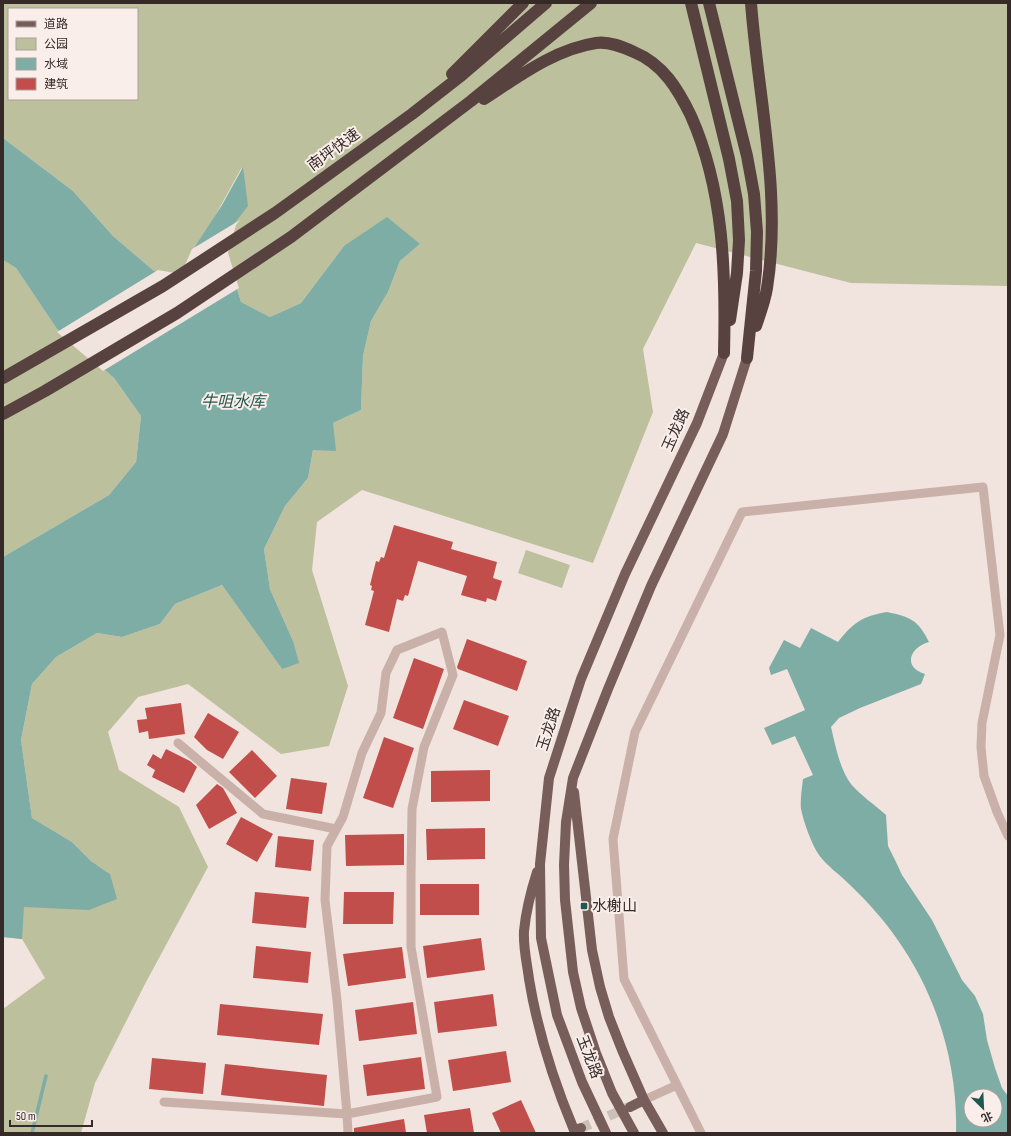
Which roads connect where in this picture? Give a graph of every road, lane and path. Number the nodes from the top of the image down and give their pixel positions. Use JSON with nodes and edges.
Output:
{"nodes":[{"id":1,"x":523,"y":3,"type":"edge"},
{"id":2,"x":546,"y":3,"type":"edge"},
{"id":3,"x":591,"y":3,"type":"edge"},
{"id":4,"x":691,"y":3,"type":"edge"},
{"id":5,"x":709,"y":3,"type":"edge"},
{"id":6,"x":751,"y":3,"type":"edge"},
{"id":7,"x":412,"y":114,"type":"junction"},
{"id":8,"x":425,"y":137,"type":"junction"},
{"id":9,"x":724,"y":353,"type":"junction"},
{"id":10,"x":747,"y":358,"type":"junction"},
{"id":11,"x":3,"y":378,"type":"edge"},
{"id":12,"x":3,"y":414,"type":"edge"},
{"id":13,"x":178,"y":743,"type":"dead end"},
{"id":14,"x":573,"y":778,"type":"junction"},
{"id":15,"x":336,"y":829,"type":"junction"},
{"id":16,"x":1008,"y":836,"type":"edge"},
{"id":17,"x":540,"y":864,"type":"junction"},
{"id":18,"x":677,"y":1085,"type":"junction"},
{"id":19,"x":644,"y":1100,"type":"junction"},
{"id":20,"x":164,"y":1102,"type":"dead end"},
{"id":21,"x":630,"y":1106,"type":"tunnel mouth"},
{"id":22,"x":347,"y":1114,"type":"junction"},
{"id":23,"x":581,"y":1128,"type":"dead end"},
{"id":24,"x":348,"y":1133,"type":"edge"},
{"id":25,"x":606,"y":1133,"type":"edge"},
{"id":26,"x":634,"y":1133,"type":"edge"},
{"id":27,"x":663,"y":1133,"type":"edge"},
{"id":28,"x":701,"y":1133,"type":"edge"}],
"edges":[{"from":1,"to":7,"type":"highway"},
{"from":2,"to":7,"type":"highway"},
{"from":3,"to":8,"type":"highway"},
{"from":4,"to":9,"type":"highway"},
{"from":5,"to":10,"type":"highway"},
{"from":6,"to":10,"type":"highway"},
{"from":7,"to":11,"type":"highway","name":"南坪快速"},
{"from":8,"to":9,"type":"highway"},
{"from":8,"to":12,"type":"highway"},
{"from":9,"to":17,"type":"main road","name":"玉龙路"},
{"from":10,"to":14,"type":"main road","name":"玉龙路"},
{"from":13,"to":15,"type":"street"},
{"from":14,"to":19,"type":"main road"},
{"from":14,"to":26,"type":"main road","name":"玉龙路"},
{"from":15,"to":22,"type":"street"},
{"from":15,"to":22,"type":"street"},
{"from":16,"to":18,"type":"street"},
{"from":17,"to":23,"type":"main road"},
{"from":17,"to":25,"type":"main road","name":"玉龙路"},
{"from":18,"to":19,"type":"street"},
{"from":18,"to":28,"type":"street"},
{"from":19,"to":21,"type":"main road"},
{"from":19,"to":27,"type":"main road"},
{"from":20,"to":22,"type":"street"},
{"from":22,"to":24,"type":"street"}]}
